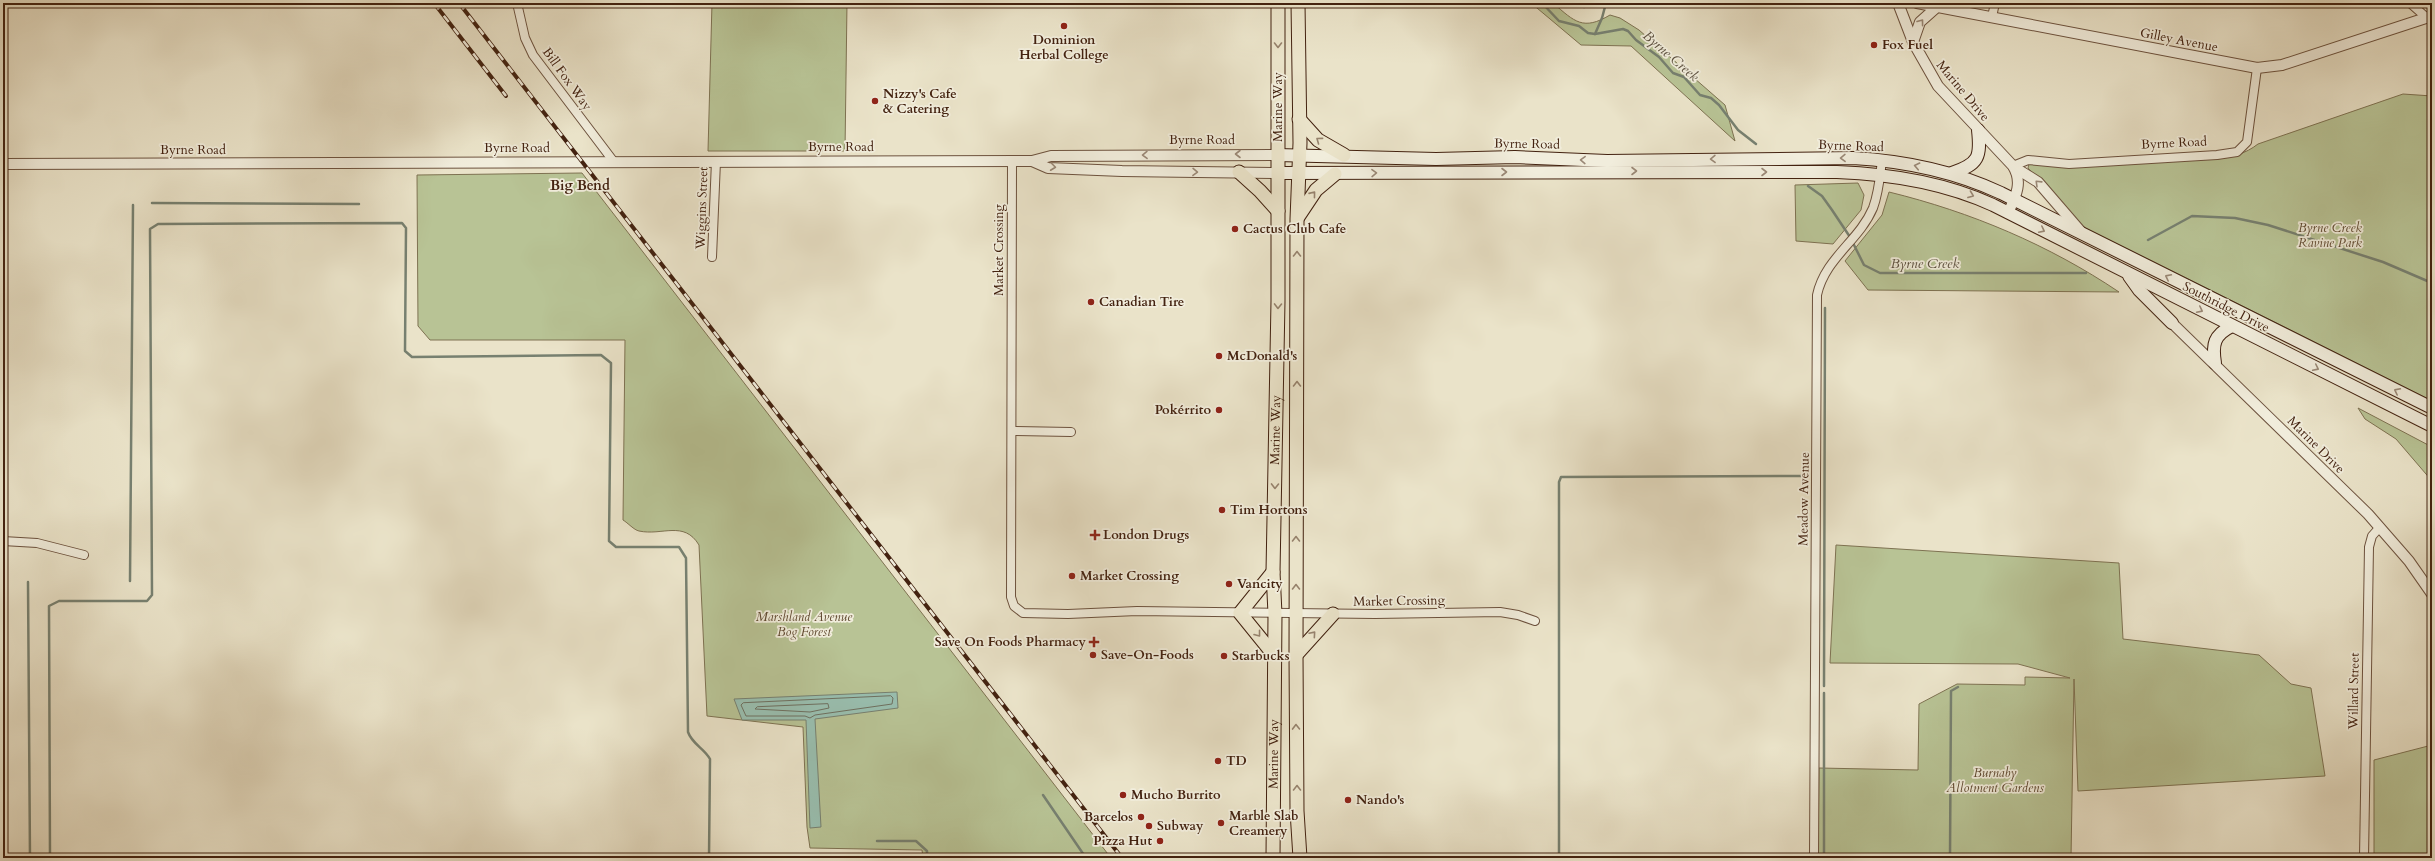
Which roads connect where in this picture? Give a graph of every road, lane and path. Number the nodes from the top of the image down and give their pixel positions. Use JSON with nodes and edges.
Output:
{"nodes":[{"id":1,"x":516,"y":3,"type":"edge"},
{"id":2,"x":1278,"y":3,"type":"edge"},
{"id":3,"x":1298,"y":3,"type":"edge"},
{"id":4,"x":1898,"y":3,"type":"edge"},
{"id":5,"x":1916,"y":3,"type":"edge"},
{"id":6,"x":1995,"y":3,"type":"edge"},
{"id":7,"x":2410,"y":3,"type":"edge"},
{"id":8,"x":1938,"y":6,"type":"junction"},
{"id":9,"x":1992,"y":17,"type":"junction"},
{"id":10,"x":2430,"y":17,"type":"edge"},
{"id":11,"x":1913,"y":42,"type":"junction"},
{"id":12,"x":2257,"y":68,"type":"junction"},
{"id":13,"x":1299,"y":119,"type":"junction"},
{"id":14,"x":1978,"y":130,"type":"junction"},
{"id":15,"x":1277,"y":155,"type":"junction"},
{"id":16,"x":1300,"y":155,"type":"junction"},
{"id":17,"x":1344,"y":155,"type":"junction"},
{"id":18,"x":1882,"y":160,"type":"junction"},
{"id":19,"x":716,"y":161,"type":"junction"},
{"id":20,"x":1012,"y":161,"type":"junction"},
{"id":21,"x":1032,"y":161,"type":"junction"},
{"id":22,"x":614,"y":162,"type":"junction"},
{"id":23,"x":3,"y":164,"type":"edge"},
{"id":24,"x":2013,"y":166,"type":"junction"},
{"id":25,"x":1239,"y":172,"type":"junction"},
{"id":26,"x":1278,"y":173,"type":"junction"},
{"id":27,"x":1299,"y":173,"type":"junction"},
{"id":28,"x":1952,"y":173,"type":"junction"},
{"id":29,"x":1336,"y":174,"type":"junction"},
{"id":30,"x":1880,"y":174,"type":"junction"},
{"id":31,"x":2014,"y":200,"type":"junction"},
{"id":32,"x":1278,"y":211,"type":"junction"},
{"id":33,"x":2008,"y":213,"type":"junction"},
{"id":34,"x":1297,"y":219,"type":"junction"},
{"id":35,"x":2082,"y":233,"type":"junction"},
{"id":36,"x":712,"y":257,"type":"dead end"},
{"id":37,"x":2127,"y":273,"type":"junction"},
{"id":38,"x":2172,"y":323,"type":"joint"},
{"id":39,"x":2232,"y":326,"type":"junction"},
{"id":40,"x":2215,"y":363,"type":"junction"},
{"id":41,"x":2432,"y":408,"type":"edge"},
{"id":42,"x":2432,"y":426,"type":"edge"},
{"id":43,"x":1012,"y":431,"type":"junction"},
{"id":44,"x":1071,"y":432,"type":"dead end"},
{"id":45,"x":2380,"y":527,"type":"junction"},
{"id":46,"x":3,"y":541,"type":"edge"},
{"id":47,"x":84,"y":555,"type":"dead end"},
{"id":48,"x":1273,"y":572,"type":"junction"},
{"id":49,"x":2432,"y":594,"type":"edge"},
{"id":50,"x":1240,"y":613,"type":"junction"},
{"id":51,"x":1275,"y":614,"type":"junction"},
{"id":52,"x":1296,"y":614,"type":"junction"},
{"id":53,"x":1333,"y":614,"type":"junction"},
{"id":54,"x":1535,"y":621,"type":"dead end"},
{"id":55,"x":1274,"y":655,"type":"junction"},
{"id":56,"x":1296,"y":655,"type":"junction"},
{"id":57,"x":1273,"y":858,"type":"edge"},
{"id":58,"x":1300,"y":858,"type":"edge"},
{"id":59,"x":1814,"y":858,"type":"edge"},
{"id":60,"x":2364,"y":858,"type":"edge"}],
"edges":[{"from":1,"to":22,"type":"street","name":"Bill Fox Way"},
{"from":2,"to":15,"type":"main road","name":"Marine Way","one_way":true},
{"from":3,"to":13,"type":"main road","name":"Marine Way"},
{"from":4,"to":11,"type":"street","name":"Marine Drive"},
{"from":5,"to":8,"type":"street","name":"Gilley Avenue"},
{"from":6,"to":9,"type":"street"},
{"from":7,"to":10,"type":"street"},
{"from":8,"to":9,"type":"street","name":"Gilley Avenue"},
{"from":11,"to":8,"type":"street","one_way":true},
{"from":9,"to":12,"type":"street","name":"Gilley Avenue"},
{"from":10,"to":12,"type":"street","name":"Gilley Avenue"},
{"from":11,"to":14,"type":"street","name":"Marine Drive"},
{"from":12,"to":24,"type":"street","name":"Byrne Road"},
{"from":13,"to":16,"type":"main road","name":"Marine Way"},
{"from":17,"to":13,"type":"main road","one_way":true},
{"from":14,"to":24,"type":"street","name":"Marine Drive"},
{"from":14,"to":28,"type":"main road"},
{"from":15,"to":16,"type":"main road","name":"Byrne Road"},
{"from":15,"to":21,"type":"street","name":"Byrne Road","one_way":true},
{"from":15,"to":26,"type":"main road","name":"Marine Way"},
{"from":16,"to":17,"type":"main road","name":"Byrne Road"},
{"from":16,"to":27,"type":"main road","name":"Marine Way"},
{"from":18,"to":17,"type":"main road","name":"Byrne Road","one_way":true},
{"from":28,"to":18,"type":"main road","name":"Byrne Road","one_way":true},
{"from":18,"to":30,"type":"street","name":"Meadow Avenue"},
{"from":19,"to":20,"type":"street","name":"Byrne Road"},
{"from":19,"to":22,"type":"street","name":"Byrne Road"},
{"from":19,"to":36,"type":"street","name":"Wiggins Street"},
{"from":20,"to":21,"type":"street","name":"Byrne Road"},
{"from":20,"to":43,"type":"street","name":"Market Crossing"},
{"from":21,"to":25,"type":"street","name":"Byrne Road","one_way":true},
{"from":22,"to":23,"type":"street","name":"Byrne Road"},
{"from":24,"to":31,"type":"street"},
{"from":35,"to":24,"type":"street","name":"Marine Drive","one_way":true},
{"from":25,"to":26,"type":"street","name":"Byrne Road"},
{"from":25,"to":32,"type":"main road"},
{"from":26,"to":27,"type":"main road","name":"Byrne Road"},
{"from":26,"to":32,"type":"main road","name":"Marine Way"},
{"from":27,"to":29,"type":"main road","name":"Byrne Road"},
{"from":27,"to":34,"type":"main road","name":"Marine Way"},
{"from":28,"to":31,"type":"main road","name":"Byrne Road"},
{"from":29,"to":30,"type":"main road","name":"Byrne Road","one_way":true},
{"from":34,"to":29,"type":"main road","one_way":true},
{"from":30,"to":33,"type":"main road","name":"Byrne Road","one_way":true},
{"from":30,"to":59,"type":"street","name":"Meadow Avenue"},
{"from":31,"to":33,"type":"street"},
{"from":31,"to":35,"type":"main road","name":"Southridge Drive"},
{"from":32,"to":48,"type":"main road","name":"Marine Way","one_way":true},
{"from":33,"to":37,"type":"main road","name":"Southridge Drive","one_way":true},
{"from":52,"to":34,"type":"main road","name":"Marine Way","one_way":true},
{"from":41,"to":35,"type":"main road","name":"Southridge Drive","one_way":true},
{"from":37,"to":38,"type":"main road"},
{"from":37,"to":39,"type":"main road","name":"Southridge Drive","one_way":true},
{"from":38,"to":40,"type":"street","name":"Marine Drive"},
{"from":39,"to":40,"type":"main road"},
{"from":39,"to":42,"type":"main road","name":"Southridge Drive","one_way":true},
{"from":40,"to":45,"type":"street","name":"Marine Drive"},
{"from":43,"to":44,"type":"street"},
{"from":43,"to":50,"type":"street","name":"Market Crossing"},
{"from":45,"to":49,"type":"street","name":"Marine Drive"},
{"from":45,"to":60,"type":"street","name":"Willard Street"},
{"from":46,"to":47,"type":"street"},
{"from":48,"to":50,"type":"main road"},
{"from":48,"to":51,"type":"main road","name":"Marine Way"},
{"from":50,"to":51,"type":"street","name":"Market Crossing"},
{"from":50,"to":55,"type":"main road","one_way":true},
{"from":51,"to":52,"type":"street","name":"Market Crossing"},
{"from":51,"to":55,"type":"main road","name":"Marine Way"},
{"from":52,"to":53,"type":"street","name":"Market Crossing"},
{"from":52,"to":56,"type":"main road","name":"Marine Way"},
{"from":53,"to":54,"type":"street","name":"Market Crossing"},
{"from":56,"to":53,"type":"main road","one_way":true},
{"from":55,"to":57,"type":"main road","name":"Marine Way"},
{"from":58,"to":56,"type":"main road","name":"Marine Way","one_way":true}]}
